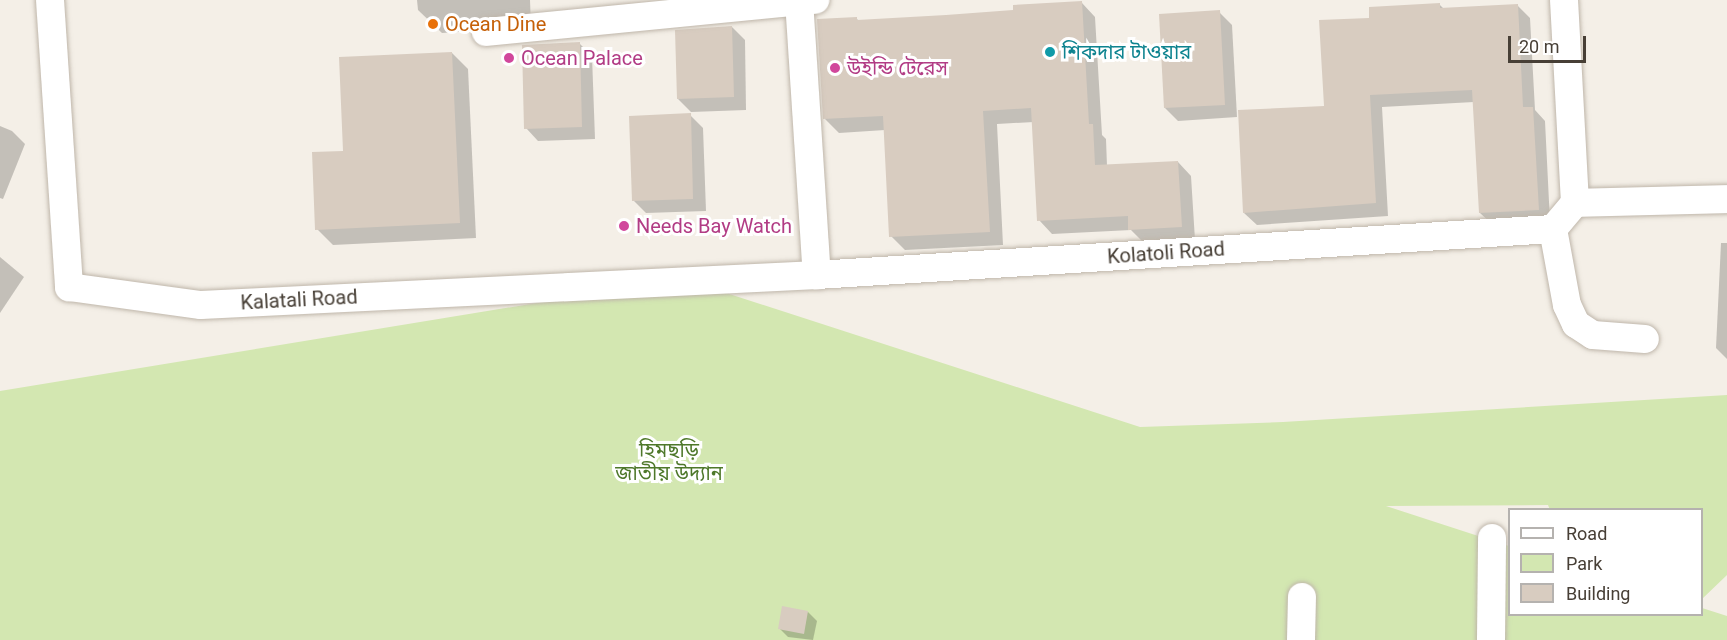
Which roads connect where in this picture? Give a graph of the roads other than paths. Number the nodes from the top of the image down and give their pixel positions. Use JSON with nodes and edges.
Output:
{"nodes":[{"id":1,"x":50,"y":0,"type":"edge"},
{"id":2,"x":799,"y":0,"type":"edge"},
{"id":3,"x":814,"y":0,"type":"edge"},
{"id":4,"x":1564,"y":0,"type":"edge"},
{"id":5,"x":486,"y":32,"type":"dead end"},
{"id":6,"x":1727,"y":199,"type":"edge"},
{"id":7,"x":1575,"y":203,"type":"junction"},
{"id":8,"x":1553,"y":229,"type":"junction"},
{"id":9,"x":817,"y":275,"type":"junction"},
{"id":10,"x":1645,"y":339,"type":"dead end"},
{"id":11,"x":1492,"y":538,"type":"dead end"},
{"id":12,"x":1302,"y":597,"type":"dead end"},
{"id":13,"x":1301,"y":640,"type":"edge"},
{"id":14,"x":1491,"y":640,"type":"edge"}],
"edges":[{"from":1,"to":9,"type":"street","name":"Kalatali Road"},
{"from":2,"to":3,"type":"street"},
{"from":2,"to":5,"type":"street"},
{"from":2,"to":9,"type":"street"},
{"from":4,"to":7,"type":"street"},
{"from":6,"to":7,"type":"street"},
{"from":7,"to":8,"type":"street"},
{"from":8,"to":9,"type":"street","name":"Kolatoli Road"},
{"from":8,"to":10,"type":"street"},
{"from":11,"to":14,"type":"street"},
{"from":12,"to":13,"type":"street"}]}
